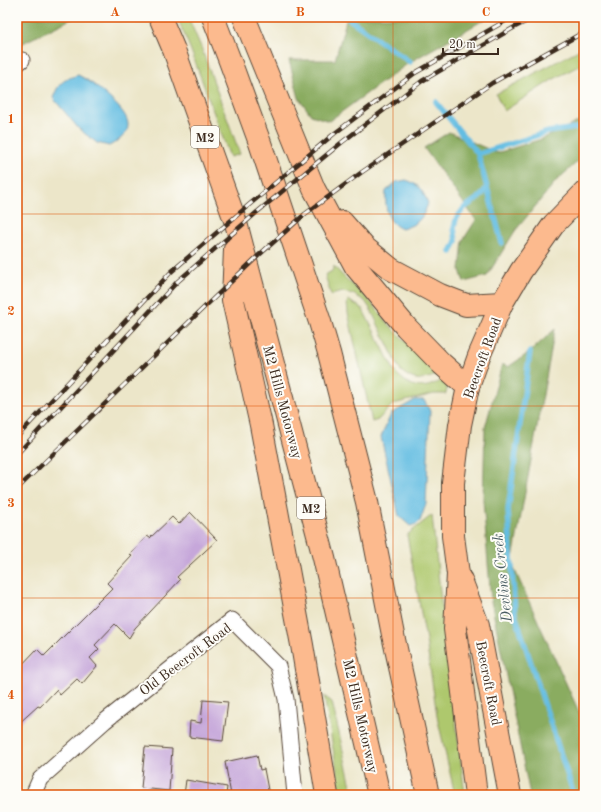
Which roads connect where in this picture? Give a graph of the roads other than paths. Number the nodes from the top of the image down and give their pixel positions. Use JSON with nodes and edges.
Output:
{"nodes":[{"id":1,"x":160,"y":17,"type":"edge"},
{"id":2,"x":213,"y":17,"type":"edge"},
{"id":3,"x":244,"y":17,"type":"edge"},
{"id":4,"x":314,"y":189,"type":"junction"},
{"id":5,"x":584,"y":193,"type":"edge"},
{"id":6,"x":236,"y":224,"type":"junction"},
{"id":7,"x":502,"y":303,"type":"junction"},
{"id":8,"x":468,"y":387,"type":"junction"},
{"id":9,"x":458,"y":574,"type":"junction"},
{"id":10,"x":33,"y":795,"type":"edge"},
{"id":11,"x":295,"y":795,"type":"edge"},
{"id":12,"x":327,"y":795,"type":"edge"},
{"id":13,"x":379,"y":795,"type":"edge"},
{"id":14,"x":428,"y":795,"type":"edge"},
{"id":15,"x":476,"y":795,"type":"edge"},
{"id":16,"x":510,"y":795,"type":"edge"}],
"edges":[{"from":1,"to":6,"type":"main road","name":"M2 Hills Motorway","number":"M2"},
{"from":2,"to":14,"type":"main road"},
{"from":3,"to":4,"type":"main road"},
{"from":4,"to":7,"type":"main road"},
{"from":4,"to":8,"type":"main road"},
{"from":5,"to":7,"type":"main road","name":"Beecroft Road"},
{"from":6,"to":12,"type":"main road","number":"M2"},
{"from":6,"to":13,"type":"main road","name":"M2 Hills Motorway","number":"M2"},
{"from":7,"to":8,"type":"main road","name":"Beecroft Road"},
{"from":8,"to":9,"type":"main road","name":"Beecroft Road"},
{"from":9,"to":15,"type":"main road","name":"Beecroft Road"},
{"from":9,"to":16,"type":"main road","name":"Beecroft Road"},
{"from":10,"to":11,"type":"street","name":"Old Beecroft Road"}]}
